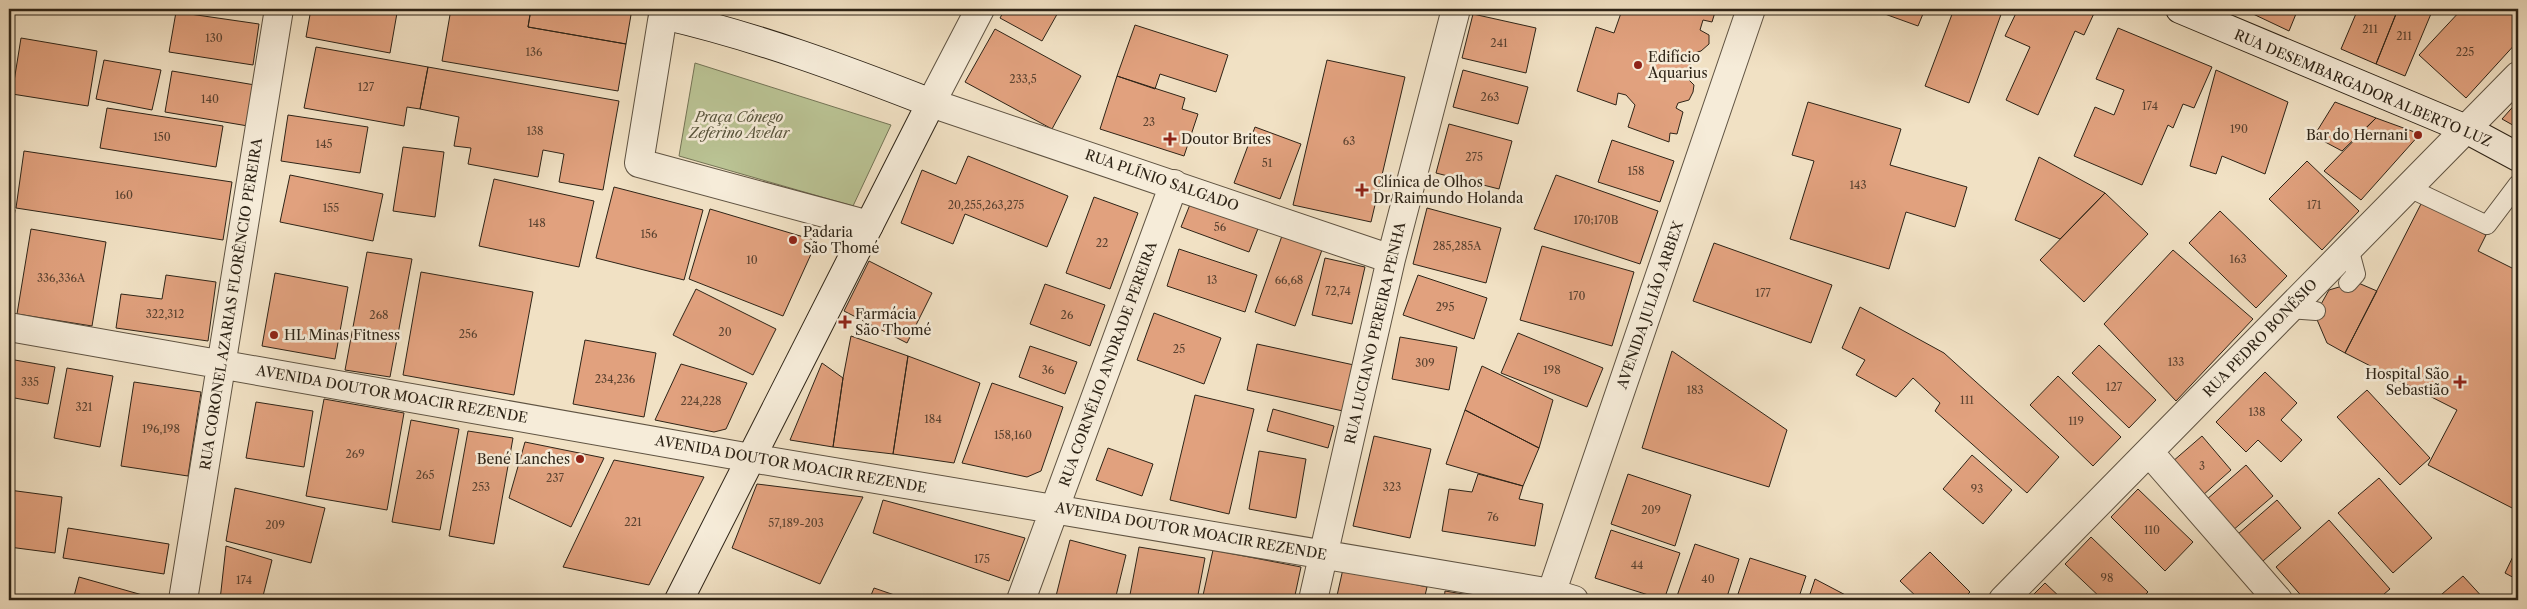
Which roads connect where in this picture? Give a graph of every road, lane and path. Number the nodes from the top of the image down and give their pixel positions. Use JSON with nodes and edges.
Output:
{"nodes":[{"id":1,"x":279,"y":9,"type":"edge"},
{"id":2,"x":980,"y":9,"type":"edge"},
{"id":3,"x":1456,"y":9,"type":"edge"},
{"id":4,"x":1751,"y":9,"type":"edge"},
{"id":5,"x":2180,"y":9,"type":"edge"},
{"id":6,"x":664,"y":12,"type":"edge"},
{"id":7,"x":2518,"y":76,"type":"edge"},
{"id":8,"x":931,"y":103,"type":"junction"},
{"id":9,"x":2466,"y":129,"type":"junction"},
{"id":10,"x":2518,"y":157,"type":"edge"},
{"id":11,"x":1174,"y":184,"type":"junction"},
{"id":12,"x":2518,"y":184,"type":"edge"},
{"id":13,"x":2409,"y":188,"type":"junction"},
{"id":14,"x":869,"y":225,"type":"junction"},
{"id":15,"x":2349,"y":248,"type":"junction"},
{"id":16,"x":1391,"y":259,"type":"junction"},
{"id":17,"x":2348,"y":283,"type":"dead end"},
{"id":18,"x":2289,"y":309,"type":"junction"},
{"id":19,"x":2316,"y":311,"type":"dead end"},
{"id":20,"x":9,"y":327,"type":"edge"},
{"id":21,"x":221,"y":364,"type":"junction"},
{"id":22,"x":2149,"y":452,"type":"junction"},
{"id":23,"x":751,"y":458,"type":"junction"},
{"id":24,"x":1055,"y":508,"type":"junction"},
{"id":25,"x":1323,"y":554,"type":"junction"},
{"id":26,"x":1558,"y":598,"type":"edge"},
{"id":27,"x":183,"y":600,"type":"edge"},
{"id":28,"x":679,"y":600,"type":"edge"},
{"id":29,"x":1021,"y":600,"type":"edge"},
{"id":30,"x":1313,"y":600,"type":"edge"},
{"id":31,"x":2003,"y":600,"type":"edge"},
{"id":32,"x":2278,"y":600,"type":"edge"}],
"edges":[{"from":1,"to":21,"type":"street","name":"RUA CORONEL AZARIAS FLORÊNCIO PEREIRA"},
{"from":2,"to":8,"type":"street"},
{"from":3,"to":16,"type":"street","name":"RUA LUCIANO PEREIRA PENHA"},
{"from":4,"to":26,"type":"street","name":"AVENIDA JULIÃO ARBEX"},
{"from":5,"to":9,"type":"street","name":"RUA DESEMBARGADOR ALBERTO LUZ"},
{"from":6,"to":8,"type":"street"},
{"from":6,"to":14,"type":"street"},
{"from":7,"to":9,"type":"street","name":"RUA PEDRO BONÉSIO"},
{"from":8,"to":11,"type":"street","name":"RUA PLÍNIO SALGADO"},
{"from":8,"to":14,"type":"street"},
{"from":9,"to":10,"type":"street","name":"RUA DESEMBARGADOR ALBERTO LUZ"},
{"from":9,"to":13,"type":"street","name":"RUA PEDRO BONÉSIO"},
{"from":11,"to":16,"type":"street","name":"RUA PLÍNIO SALGADO"},
{"from":11,"to":24,"type":"street","name":"RUA CORNÉLIO ANDRADE PEREIRA"},
{"from":12,"to":13,"type":"lane"},
{"from":13,"to":15,"type":"street","name":"RUA PEDRO BONÉSIO"},
{"from":14,"to":23,"type":"street"},
{"from":15,"to":17,"type":"lane"},
{"from":15,"to":18,"type":"street","name":"RUA PEDRO BONÉSIO"},
{"from":16,"to":25,"type":"street","name":"RUA LUCIANO PEREIRA PENHA"},
{"from":18,"to":19,"type":"lane"},
{"from":18,"to":22,"type":"street","name":"RUA PEDRO BONÉSIO"},
{"from":20,"to":21,"type":"street","name":"AVENIDA DOUTOR MOACIR REZENDE"},
{"from":21,"to":23,"type":"street","name":"AVENIDA DOUTOR MOACIR REZENDE"},
{"from":21,"to":27,"type":"street","name":"RUA CORONEL AZARIAS FLORÊNCIO PEREIRA"},
{"from":22,"to":31,"type":"street","name":"RUA PEDRO BONÉSIO"},
{"from":22,"to":32,"type":"street"},
{"from":23,"to":24,"type":"street","name":"AVENIDA DOUTOR MOACIR REZENDE"},
{"from":23,"to":28,"type":"street"},
{"from":24,"to":25,"type":"street","name":"AVENIDA DOUTOR MOACIR REZENDE"},
{"from":24,"to":29,"type":"street","name":"RUA CORNÉLIO ANDRADE PEREIRA"},
{"from":25,"to":26,"type":"street","name":"AVENIDA DOUTOR MOACIR REZENDE"},
{"from":25,"to":30,"type":"street","name":"RUA LUCIANO PEREIRA PENHA"}]}
